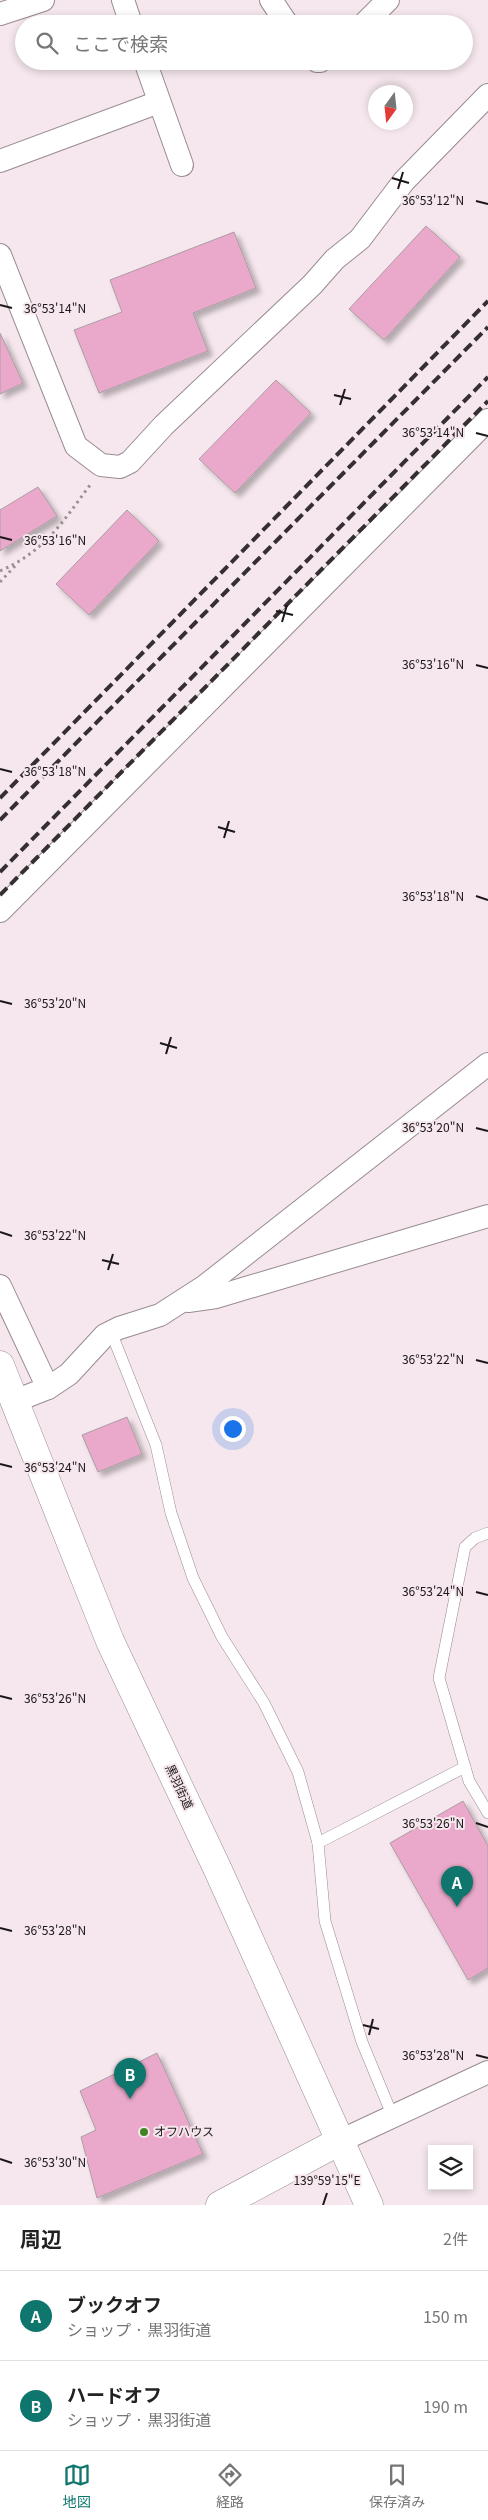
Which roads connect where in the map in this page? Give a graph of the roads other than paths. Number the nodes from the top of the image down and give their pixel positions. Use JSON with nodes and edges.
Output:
{"nodes":[{"id":1,"x":43,"y":0,"type":"edge"},
{"id":2,"x":122,"y":0,"type":"edge"},
{"id":3,"x":270,"y":0,"type":"edge"},
{"id":4,"x":388,"y":0,"type":"edge"},
{"id":5,"x":0,"y":14,"type":"edge"},
{"id":6,"x":128,"y":15,"type":"edge"},
{"id":7,"x":280,"y":15,"type":"edge"},
{"id":8,"x":373,"y":15,"type":"edge"},
{"id":9,"x":147,"y":70,"type":"edge"},
{"id":10,"x":488,"y":95,"type":"edge"},
{"id":11,"x":159,"y":102,"type":"junction"},
{"id":12,"x":0,"y":161,"type":"edge"},
{"id":13,"x":182,"y":165,"type":"dead end"},
{"id":14,"x":0,"y":255,"type":"edge"},
{"id":15,"x":488,"y":420,"type":"edge"},
{"id":16,"x":0,"y":911,"type":"edge"},
{"id":17,"x":488,"y":1064,"type":"edge"},
{"id":18,"x":488,"y":1216,"type":"edge"},
{"id":19,"x":0,"y":1286,"type":"edge"},
{"id":20,"x":182,"y":1302,"type":"junction"},
{"id":21,"x":111,"y":1332,"type":"junction"},
{"id":22,"x":0,"y":1365,"type":"edge"},
{"id":23,"x":48,"y":1388,"type":"junction"},
{"id":24,"x":8,"y":1404,"type":"edge"},
{"id":25,"x":488,"y":1532,"type":"edge"},
{"id":26,"x":465,"y":1767,"type":"junction"},
{"id":27,"x":488,"y":1814,"type":"edge"},
{"id":28,"x":318,"y":1843,"type":"junction"},
{"id":29,"x":488,"y":2072,"type":"edge"},
{"id":30,"x":392,"y":2117,"type":"junction"},
{"id":31,"x":340,"y":2141,"type":"junction"},
{"id":32,"x":220,"y":2205,"type":"edge"},
{"id":33,"x":369,"y":2205,"type":"edge"}],
"edges":[{"from":1,"to":5,"type":"street"},
{"from":2,"to":6,"type":"street"},
{"from":3,"to":7,"type":"street"},
{"from":4,"to":8,"type":"street"},
{"from":9,"to":11,"type":"street"},
{"from":10,"to":14,"type":"street"},
{"from":11,"to":12,"type":"street"},
{"from":11,"to":13,"type":"street"},
{"from":15,"to":16,"type":"street"},
{"from":17,"to":20,"type":"street"},
{"from":18,"to":20,"type":"street"},
{"from":19,"to":23,"type":"street"},
{"from":20,"to":21,"type":"street"},
{"from":21,"to":23,"type":"street"},
{"from":21,"to":28,"type":"lane"},
{"from":22,"to":24,"type":"street","name":"黒羽街道"},
{"from":23,"to":24,"type":"street"},
{"from":24,"to":31,"type":"street","name":"黒羽街道"},
{"from":25,"to":26,"type":"lane"},
{"from":26,"to":27,"type":"lane"},
{"from":26,"to":28,"type":"lane"},
{"from":28,"to":30,"type":"lane"},
{"from":29,"to":30,"type":"street"},
{"from":30,"to":31,"type":"street"},
{"from":31,"to":32,"type":"street"},
{"from":31,"to":33,"type":"street","name":"黒羽街道"}]}
